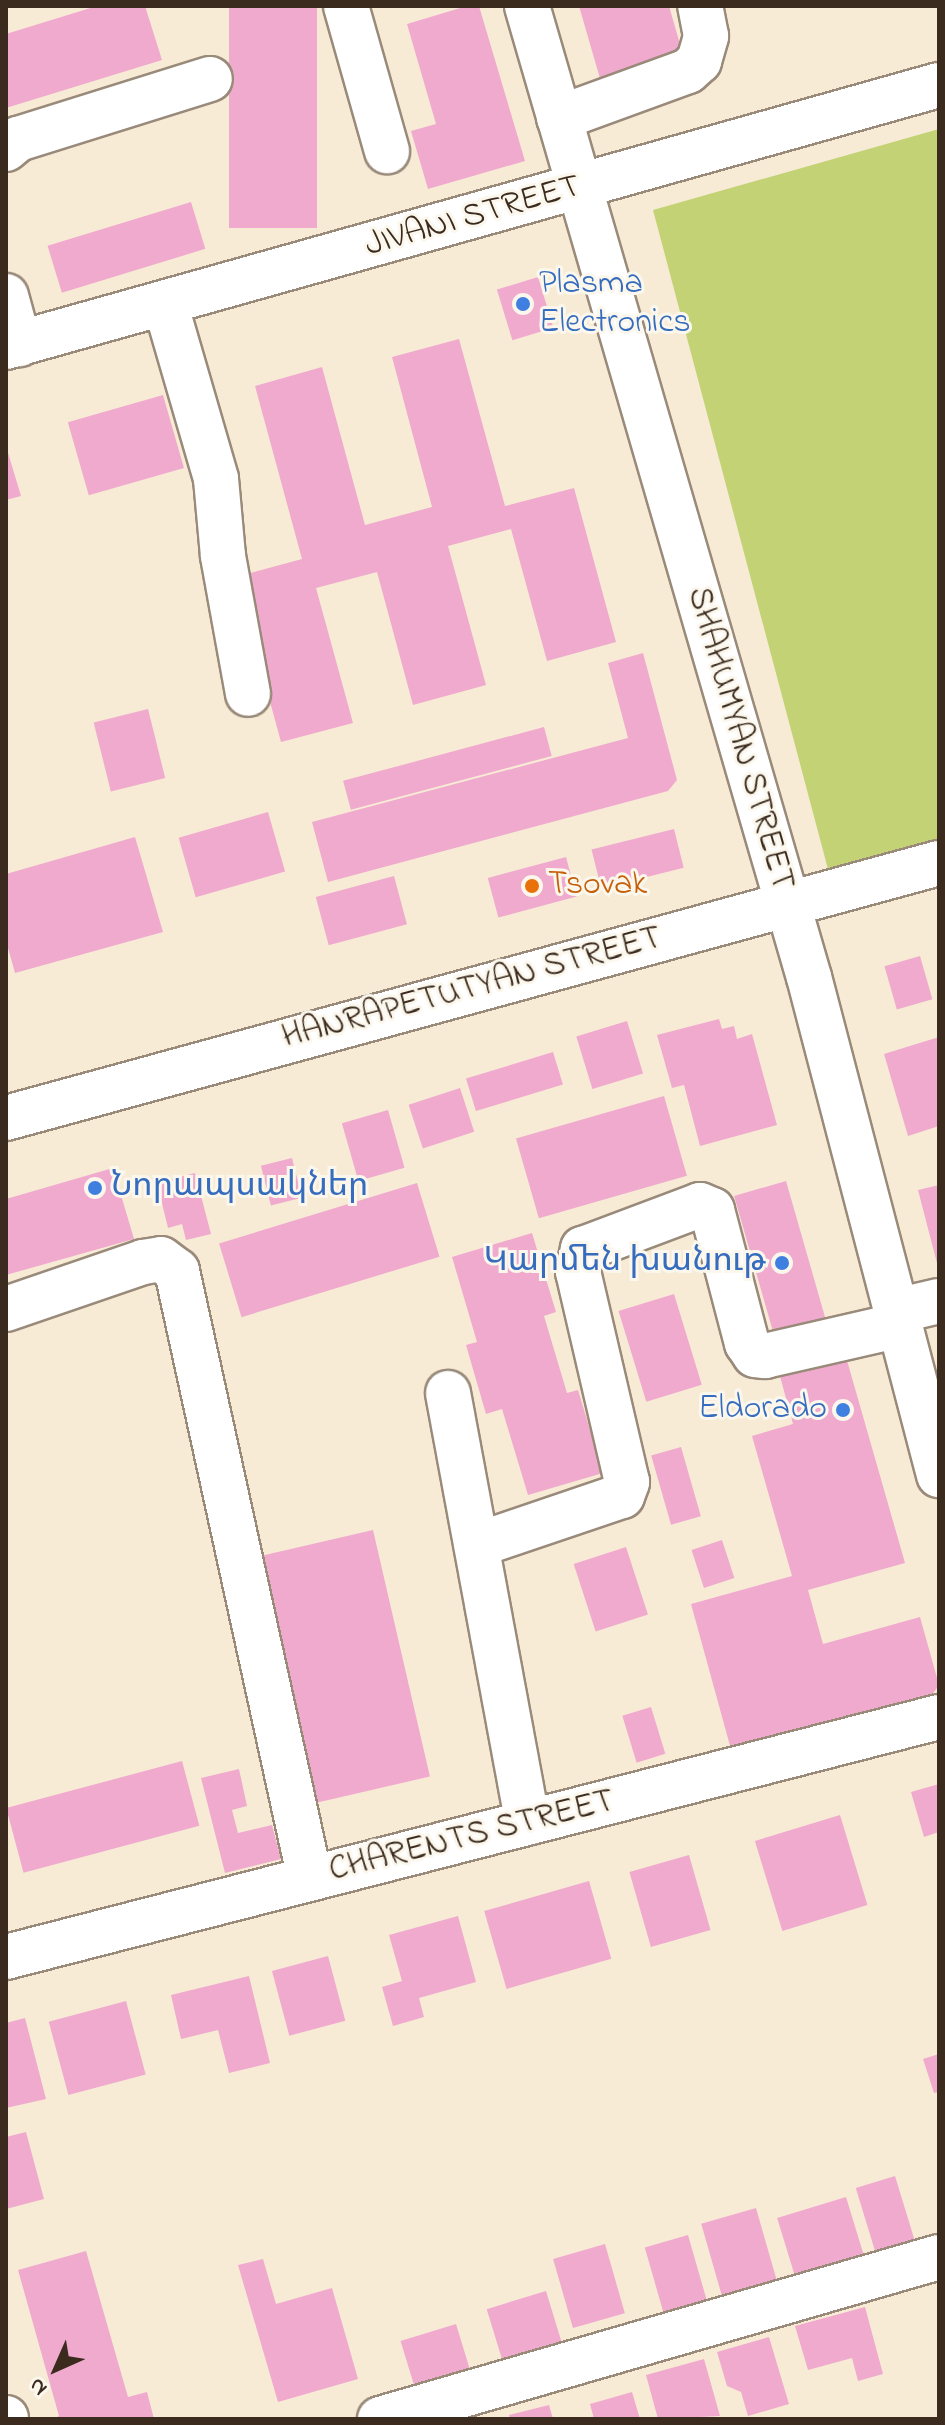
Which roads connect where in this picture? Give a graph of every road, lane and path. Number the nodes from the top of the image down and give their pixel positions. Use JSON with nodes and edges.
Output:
{"nodes":[{"id":1,"x":346,"y":6,"type":"edge"},
{"id":2,"x":527,"y":6,"type":"edge"},
{"id":3,"x":700,"y":6,"type":"edge"},
{"id":4,"x":210,"y":79,"type":"dead end"},
{"id":5,"x":939,"y":85,"type":"edge"},
{"id":6,"x":559,"y":118,"type":"junction"},
{"id":7,"x":6,"y":149,"type":"edge"},
{"id":8,"x":387,"y":151,"type":"dead end"},
{"id":9,"x":577,"y":187,"type":"junction"},
{"id":10,"x":6,"y":296,"type":"edge"},
{"id":11,"x":165,"y":303,"type":"junction"},
{"id":12,"x":13,"y":346,"type":"edge"},
{"id":13,"x":248,"y":694,"type":"dead end"},
{"id":14,"x":939,"y":863,"type":"edge"},
{"id":15,"x":787,"y":904,"type":"junction"},
{"id":16,"x":6,"y":1118,"type":"edge"},
{"id":17,"x":939,"y":1301,"type":"edge"},
{"id":18,"x":6,"y":1309,"type":"edge"},
{"id":19,"x":898,"y":1318,"type":"junction"},
{"id":20,"x":448,"y":1393,"type":"dead end"},
{"id":21,"x":939,"y":1475,"type":"edge"},
{"id":22,"x":477,"y":1545,"type":"junction"},
{"id":23,"x":939,"y":1717,"type":"edge"},
{"id":24,"x":528,"y":1823,"type":"junction"},
{"id":25,"x":310,"y":1879,"type":"junction"},
{"id":26,"x":6,"y":1957,"type":"edge"},
{"id":27,"x":939,"y":2257,"type":"edge"},
{"id":28,"x":380,"y":2419,"type":"edge"}],
"edges":[{"from":1,"to":8,"type":"street"},
{"from":2,"to":6,"type":"street","name":"SHAHUMYAN STREET"},
{"from":3,"to":6,"type":"street"},
{"from":4,"to":7,"type":"street"},
{"from":5,"to":9,"type":"street","name":"JIVANI STREET"},
{"from":6,"to":9,"type":"street","name":"SHAHUMYAN STREET"},
{"from":9,"to":11,"type":"street","name":"JIVANI STREET"},
{"from":9,"to":15,"type":"street","name":"SHAHUMYAN STREET"},
{"from":10,"to":12,"type":"street"},
{"from":11,"to":12,"type":"street","name":"JIVANI STREET"},
{"from":11,"to":13,"type":"street"},
{"from":14,"to":15,"type":"street","name":"HANRAPETUTYAN STREET"},
{"from":15,"to":16,"type":"street","name":"HANRAPETUTYAN STREET"},
{"from":15,"to":19,"type":"street","name":"SHAHUMYAN STREET"},
{"from":17,"to":19,"type":"street"},
{"from":18,"to":25,"type":"street"},
{"from":19,"to":21,"type":"street","name":"SHAHUMYAN STREET"},
{"from":19,"to":22,"type":"street"},
{"from":20,"to":22,"type":"street"},
{"from":22,"to":24,"type":"street"},
{"from":23,"to":24,"type":"street","name":"CHARENTS STREET"},
{"from":24,"to":25,"type":"street","name":"CHARENTS STREET"},
{"from":25,"to":26,"type":"street","name":"CHARENTS STREET"},
{"from":27,"to":28,"type":"street"}]}
